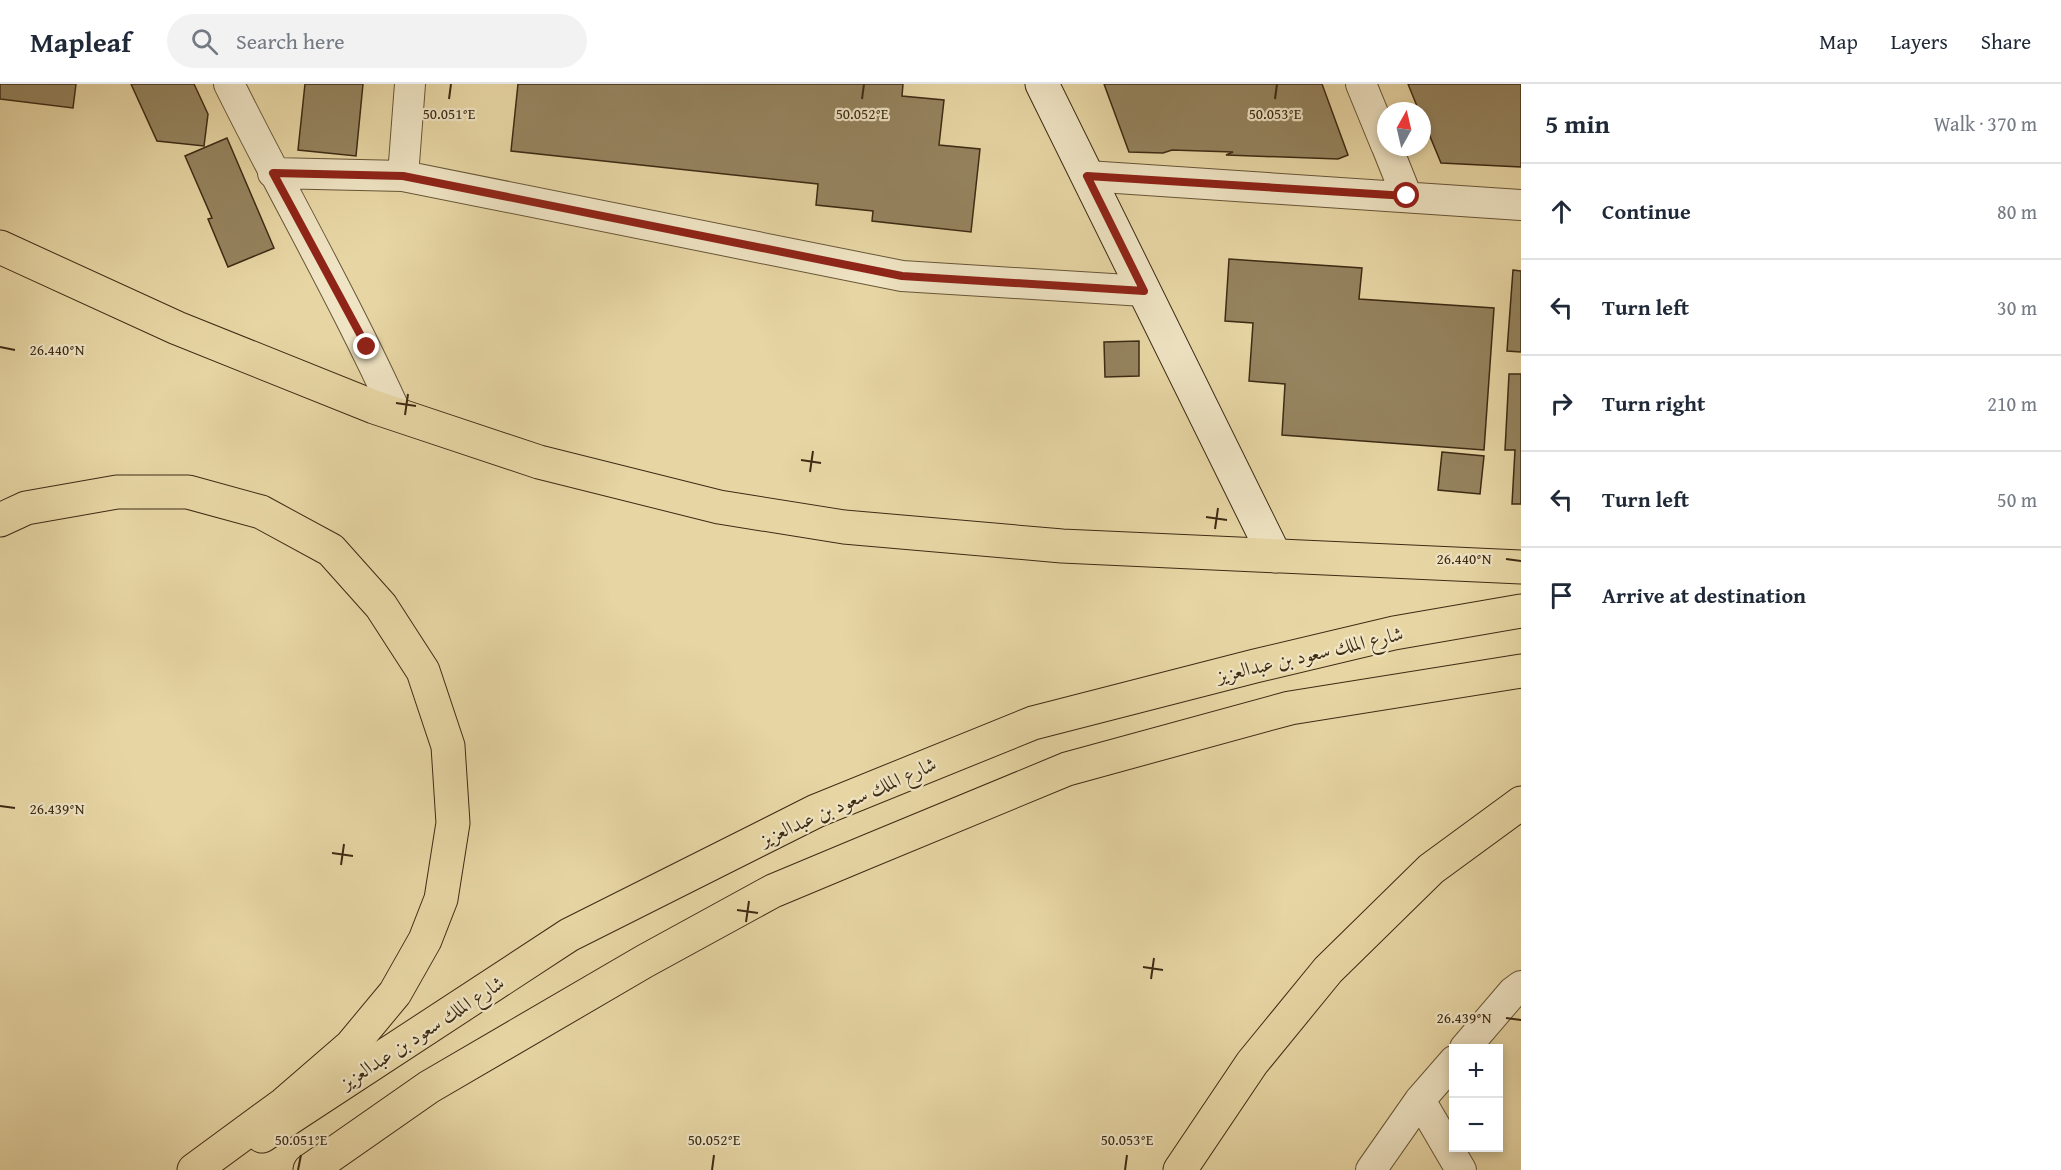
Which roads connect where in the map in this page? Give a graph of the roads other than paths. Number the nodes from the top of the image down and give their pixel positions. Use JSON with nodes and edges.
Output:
{"nodes":[{"id":1,"x":229,"y":84,"type":"edge"},
{"id":2,"x":410,"y":84,"type":"edge"},
{"id":3,"x":1042,"y":84,"type":"edge"},
{"id":4,"x":1361,"y":84,"type":"edge"},
{"id":5,"x":1377,"y":124,"type":"edge"},
{"id":6,"x":1390,"y":156,"type":"edge"},
{"id":7,"x":273,"y":173,"type":"junction"},
{"id":8,"x":403,"y":176,"type":"junction"},
{"id":9,"x":1087,"y":176,"type":"junction"},
{"id":10,"x":1407,"y":196,"type":"junction"},
{"id":11,"x":1521,"y":205,"type":"edge"},
{"id":12,"x":0,"y":247,"type":"edge"},
{"id":13,"x":1144,"y":291,"type":"junction"},
{"id":14,"x":397,"y":415,"type":"junction"},
{"id":15,"x":0,"y":520,"type":"edge"},
{"id":16,"x":1275,"y":556,"type":"junction"},
{"id":17,"x":1521,"y":567,"type":"edge"},
{"id":18,"x":1521,"y":611,"type":"edge"},
{"id":19,"x":1521,"y":671,"type":"edge"},
{"id":20,"x":1521,"y":803,"type":"edge"},
{"id":21,"x":1521,"y":986,"type":"edge"},
{"id":22,"x":1469,"y":1044,"type":"edge"},
{"id":23,"x":1449,"y":1067,"type":"edge"},
{"id":24,"x":1420,"y":1100,"type":"junction"},
{"id":25,"x":194,"y":1170,"type":"edge"},
{"id":26,"x":211,"y":1170,"type":"edge"},
{"id":27,"x":310,"y":1170,"type":"edge"},
{"id":28,"x":1180,"y":1170,"type":"edge"},
{"id":29,"x":1371,"y":1170,"type":"edge"},
{"id":30,"x":1461,"y":1170,"type":"edge"}],
"edges":[{"from":1,"to":7,"type":"street"},
{"from":2,"to":8,"type":"street"},
{"from":3,"to":9,"type":"street"},
{"from":4,"to":5,"type":"street"},
{"from":6,"to":10,"type":"street"},
{"from":7,"to":8,"type":"street"},
{"from":7,"to":14,"type":"street"},
{"from":8,"to":13,"type":"street"},
{"from":9,"to":10,"type":"street"},
{"from":9,"to":13,"type":"street"},
{"from":10,"to":11,"type":"street"},
{"from":12,"to":14,"type":"main road"},
{"from":13,"to":16,"type":"street"},
{"from":14,"to":16,"type":"main road"},
{"from":15,"to":25,"type":"main road"},
{"from":16,"to":17,"type":"main road"},
{"from":18,"to":26,"type":"main road","name":"شارع الملك سعود بن عبدالعزيز"},
{"from":19,"to":27,"type":"main road"},
{"from":20,"to":28,"type":"main road"},
{"from":21,"to":22,"type":"street"},
{"from":23,"to":24,"type":"street"},
{"from":24,"to":29,"type":"street"},
{"from":24,"to":30,"type":"street"}]}
